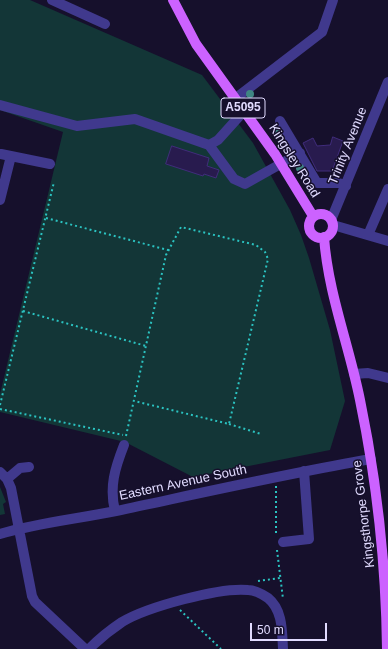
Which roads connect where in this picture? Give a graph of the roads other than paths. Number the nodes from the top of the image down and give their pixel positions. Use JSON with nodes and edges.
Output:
{"nodes":[{"id":1,"x":52,"y":0,"type":"edge"},
{"id":2,"x":173,"y":0,"type":"edge"},
{"id":3,"x":333,"y":0,"type":"edge"},
{"id":4,"x":105,"y":24,"type":"dead end"},
{"id":5,"x":388,"y":82,"type":"edge"},
{"id":6,"x":236,"y":98,"type":"junction"},
{"id":7,"x":0,"y":105,"type":"edge"},
{"id":8,"x":245,"y":110,"type":"junction"},
{"id":9,"x":280,"y":121,"type":"dead end"},
{"id":10,"x":209,"y":145,"type":"junction"},
{"id":11,"x":300,"y":153,"type":"junction"},
{"id":12,"x":282,"y":163,"type":"junction"},
{"id":13,"x":50,"y":164,"type":"dead end"},
{"id":14,"x":346,"y":186,"type":"junction"},
{"id":15,"x":388,"y":189,"type":"edge"},
{"id":16,"x":0,"y":200,"type":"edge"},
{"id":17,"x":313,"y":216,"type":"junction"},
{"id":18,"x":332,"y":222,"type":"junction"},
{"id":19,"x":368,"y":236,"type":"junction"},
{"id":20,"x":324,"y":238,"type":"junction"},
{"id":21,"x":388,"y":241,"type":"edge"},
{"id":22,"x":354,"y":374,"type":"junction"},
{"id":23,"x":388,"y":378,"type":"edge"},
{"id":24,"x":125,"y":441,"type":"road end"},
{"id":25,"x":371,"y":459,"type":"junction"},
{"id":26,"x":28,"y":467,"type":"dead end"},
{"id":27,"x":304,"y":471,"type":"junction"},
{"id":28,"x":4,"y":476,"type":"edge"},
{"id":29,"x":115,"y":511,"type":"junction"},
{"id":30,"x":19,"y":528,"type":"junction"},
{"id":31,"x":0,"y":534,"type":"edge"},
{"id":32,"x":279,"y":544,"type":"road end"},
{"id":33,"x":388,"y":633,"type":"edge"},
{"id":34,"x":85,"y":649,"type":"edge"},
{"id":35,"x":89,"y":649,"type":"edge"},
{"id":36,"x":283,"y":649,"type":"edge"},
{"id":37,"x":387,"y":649,"type":"edge"}],
"edges":[{"from":1,"to":4,"type":"street"},
{"from":2,"to":6,"type":"main road","name":"Kingsley Road","number":"A5095"},
{"from":3,"to":6,"type":"street"},
{"from":5,"to":14,"type":"street","name":"Trinity Avenue"},
{"from":6,"to":8,"type":"main road","name":"Kingsley Road","number":"A5095"},
{"from":7,"to":10,"type":"street"},
{"from":8,"to":10,"type":"street"},
{"from":8,"to":12,"type":"main road","name":"Kingsley Road","number":"A5095"},
{"from":9,"to":11,"type":"street"},
{"from":10,"to":12,"type":"street"},
{"from":11,"to":12,"type":"street"},
{"from":11,"to":14,"type":"street"},
{"from":12,"to":17,"type":"main road","name":"Kingsley Road","number":"A5095"},
{"from":13,"to":16,"type":"street"},
{"from":14,"to":18,"type":"street","name":"Trinity Avenue"},
{"from":15,"to":19,"type":"street"},
{"from":17,"to":18,"type":"main road"},
{"from":17,"to":20,"type":"main road"},
{"from":18,"to":19,"type":"street"},
{"from":18,"to":20,"type":"main road"},
{"from":19,"to":21,"type":"street"},
{"from":20,"to":22,"type":"main road","name":"Kingsthorpe Grove"},
{"from":22,"to":23,"type":"street"},
{"from":22,"to":25,"type":"main road","name":"Kingsthorpe Grove"},
{"from":24,"to":29,"type":"street"},
{"from":25,"to":27,"type":"street","name":"Eastern Avenue South"},
{"from":25,"to":33,"type":"main road","name":"Kingsthorpe Grove"},
{"from":26,"to":28,"type":"street"},
{"from":27,"to":29,"type":"street","name":"Eastern Avenue South"},
{"from":27,"to":32,"type":"street"},
{"from":28,"to":30,"type":"street"},
{"from":29,"to":30,"type":"street","name":"Eastern Avenue South"},
{"from":30,"to":31,"type":"street","name":"Eastern Avenue South"},
{"from":30,"to":34,"type":"street"},
{"from":33,"to":37,"type":"main road","name":"Kingsthorpe Grove"},
{"from":35,"to":36,"type":"street"}]}
